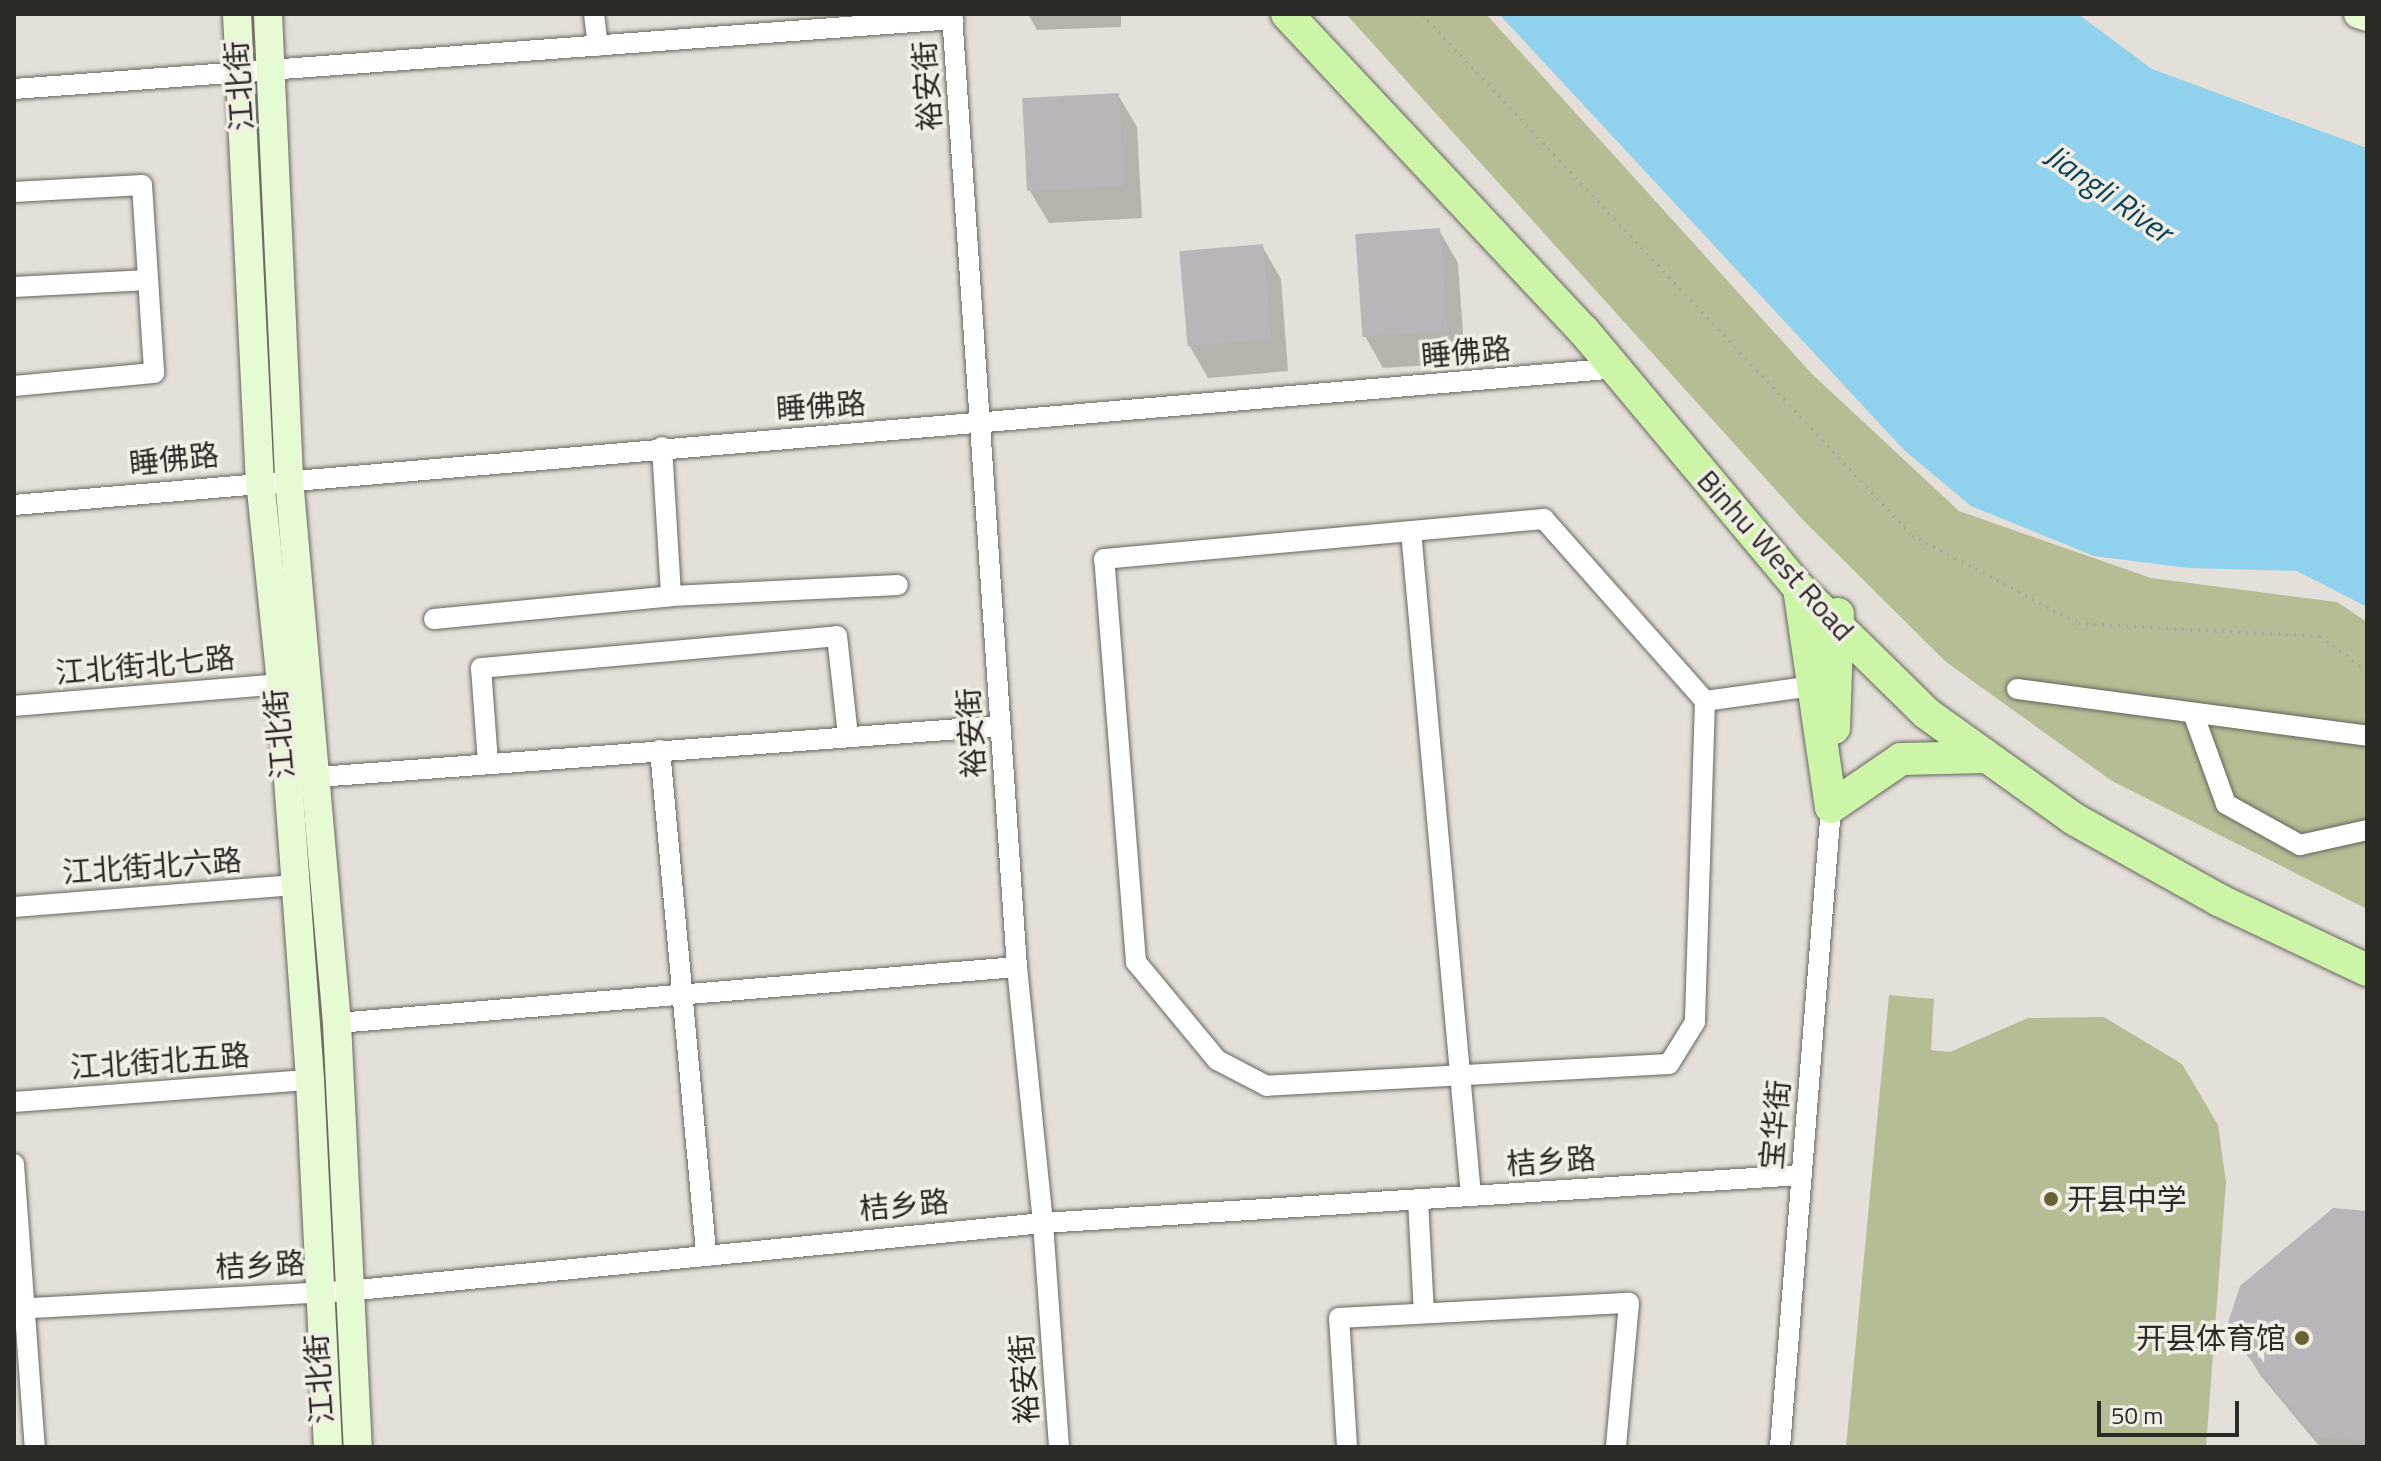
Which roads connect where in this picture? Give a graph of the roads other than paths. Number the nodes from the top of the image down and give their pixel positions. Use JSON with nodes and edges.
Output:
{"nodes":[{"id":1,"x":237,"y":14,"type":"edge"},
{"id":2,"x":268,"y":14,"type":"edge"},
{"id":3,"x":594,"y":14,"type":"edge"},
{"id":4,"x":1287,"y":14,"type":"edge"},
{"id":5,"x":1309,"y":14,"type":"edge"},
{"id":6,"x":2358,"y":14,"type":"edge"},
{"id":7,"x":952,"y":17,"type":"edge"},
{"id":8,"x":2367,"y":17,"type":"edge"},
{"id":9,"x":598,"y":46,"type":"junction"},
{"id":10,"x":274,"y":70,"type":"junction"},
{"id":11,"x":243,"y":73,"type":"junction"},
{"id":12,"x":14,"y":89,"type":"edge"},
{"id":13,"x":14,"y":192,"type":"edge"},
{"id":14,"x":148,"y":280,"type":"junction"},
{"id":15,"x":14,"y":287,"type":"edge"},
{"id":16,"x":1623,"y":368,"type":"junction"},
{"id":17,"x":14,"y":386,"type":"edge"},
{"id":18,"x":979,"y":425,"type":"junction"},
{"id":19,"x":662,"y":447,"type":"junction"},
{"id":20,"x":289,"y":479,"type":"junction"},
{"id":21,"x":260,"y":480,"type":"junction"},
{"id":22,"x":14,"y":505,"type":"edge"},
{"id":23,"x":1411,"y":531,"type":"junction"},
{"id":24,"x":898,"y":585,"type":"dead end"},
{"id":25,"x":1799,"y":588,"type":"junction"},
{"id":26,"x":671,"y":596,"type":"junction"},
{"id":27,"x":1838,"y":616,"type":"junction"},
{"id":28,"x":434,"y":619,"type":"dead end"},
{"id":29,"x":281,"y":684,"type":"junction"},
{"id":30,"x":1813,"y":686,"type":"junction"},
{"id":31,"x":2017,"y":689,"type":"dead end"},
{"id":32,"x":1705,"y":701,"type":"junction"},
{"id":33,"x":14,"y":706,"type":"edge"},
{"id":34,"x":2193,"y":713,"type":"junction"},
{"id":35,"x":1954,"y":724,"type":"junction"},
{"id":36,"x":1000,"y":726,"type":"junction"},
{"id":37,"x":848,"y":735,"type":"junction"},
{"id":38,"x":2367,"y":736,"type":"edge"},
{"id":39,"x":660,"y":750,"type":"junction"},
{"id":40,"x":1987,"y":757,"type":"junction"},
{"id":41,"x":488,"y":763,"type":"junction"},
{"id":42,"x":318,"y":777,"type":"junction"},
{"id":43,"x":1831,"y":807,"type":"junction"},
{"id":44,"x":2367,"y":830,"type":"edge"},
{"id":45,"x":294,"y":885,"type":"junction"},
{"id":46,"x":14,"y":907,"type":"edge"},
{"id":47,"x":2367,"y":952,"type":"edge"},
{"id":48,"x":1017,"y":967,"type":"junction"},
{"id":49,"x":2367,"y":970,"type":"edge"},
{"id":50,"x":683,"y":993,"type":"junction"},
{"id":51,"x":337,"y":1023,"type":"junction"},
{"id":52,"x":1463,"y":1075,"type":"junction"},
{"id":53,"x":310,"y":1080,"type":"junction"},
{"id":54,"x":14,"y":1102,"type":"edge"},
{"id":55,"x":14,"y":1164,"type":"edge"},
{"id":56,"x":1801,"y":1175,"type":"junction"},
{"id":57,"x":1471,"y":1196,"type":"junction"},
{"id":58,"x":1418,"y":1200,"type":"junction"},
{"id":59,"x":1043,"y":1223,"type":"junction"},
{"id":60,"x":706,"y":1252,"type":"junction"},
{"id":61,"x":334,"y":1292,"type":"junction"},
{"id":62,"x":20,"y":1309,"type":"edge"},
{"id":63,"x":1424,"y":1313,"type":"junction"},
{"id":64,"x":35,"y":1447,"type":"edge"},
{"id":65,"x":328,"y":1447,"type":"edge"},
{"id":66,"x":358,"y":1447,"type":"edge"},
{"id":67,"x":1059,"y":1447,"type":"edge"},
{"id":68,"x":1347,"y":1447,"type":"edge"},
{"id":69,"x":1616,"y":1447,"type":"edge"},
{"id":70,"x":1780,"y":1447,"type":"edge"}],
"edges":[{"from":1,"to":11,"type":"main road","name":"江北街"},
{"from":2,"to":10,"type":"main road","name":"江北街"},
{"from":3,"to":9,"type":"street"},
{"from":4,"to":16,"type":"main road","name":"Binhu West Road"},
{"from":5,"to":16,"type":"main road","name":"Binhu West Road"},
{"from":6,"to":8,"type":"main road"},
{"from":7,"to":9,"type":"street"},
{"from":7,"to":18,"type":"street","name":"裕安街"},
{"from":9,"to":10,"type":"street"},
{"from":10,"to":11,"type":"street"},
{"from":10,"to":20,"type":"main road","name":"江北街"},
{"from":11,"to":12,"type":"street"},
{"from":11,"to":21,"type":"main road","name":"江北街"},
{"from":13,"to":14,"type":"street"},
{"from":14,"to":15,"type":"street"},
{"from":14,"to":17,"type":"street"},
{"from":16,"to":18,"type":"street","name":"睡佛路"},
{"from":16,"to":25,"type":"main road","name":"Binhu West Road"},
{"from":16,"to":27,"type":"main road","name":"Binhu West Road"},
{"from":18,"to":19,"type":"street","name":"睡佛路"},
{"from":18,"to":36,"type":"street","name":"裕安街"},
{"from":19,"to":20,"type":"street","name":"睡佛路"},
{"from":19,"to":26,"type":"street"},
{"from":20,"to":21,"type":"street","name":"睡佛路"},
{"from":20,"to":42,"type":"main road","name":"江北街"},
{"from":21,"to":22,"type":"street","name":"睡佛路"},
{"from":21,"to":29,"type":"main road","name":"江北街"},
{"from":23,"to":32,"type":"street"},
{"from":23,"to":52,"type":"street"},
{"from":23,"to":52,"type":"street"},
{"from":24,"to":26,"type":"street"},
{"from":25,"to":27,"type":"main road","name":"Binhu West Road"},
{"from":25,"to":30,"type":"main road"},
{"from":26,"to":28,"type":"street"},
{"from":27,"to":35,"type":"main road","name":"Binhu West Road"},
{"from":27,"to":43,"type":"main road"},
{"from":29,"to":33,"type":"street","name":"江北街北七路"},
{"from":29,"to":45,"type":"main road","name":"江北街"},
{"from":30,"to":32,"type":"street"},
{"from":30,"to":43,"type":"main road"},
{"from":31,"to":34,"type":"street"},
{"from":32,"to":52,"type":"street"},
{"from":34,"to":38,"type":"street"},
{"from":34,"to":44,"type":"street"},
{"from":35,"to":40,"type":"main road","name":"Binhu West Road"},
{"from":35,"to":43,"type":"main road"},
{"from":35,"to":47,"type":"main road","name":"Binhu West Road"},
{"from":36,"to":37,"type":"street"},
{"from":36,"to":48,"type":"street","name":"裕安街"},
{"from":37,"to":39,"type":"street"},
{"from":37,"to":41,"type":"street"},
{"from":39,"to":41,"type":"street"},
{"from":39,"to":50,"type":"street"},
{"from":40,"to":43,"type":"main road"},
{"from":40,"to":49,"type":"main road","name":"Binhu West Road"},
{"from":41,"to":42,"type":"street"},
{"from":42,"to":51,"type":"main road","name":"江北街"},
{"from":43,"to":56,"type":"street","name":"宝华街"},
{"from":45,"to":46,"type":"street","name":"江北街北六路"},
{"from":45,"to":53,"type":"main road","name":"江北街"},
{"from":48,"to":50,"type":"street"},
{"from":48,"to":59,"type":"street","name":"裕安街"},
{"from":50,"to":51,"type":"street"},
{"from":50,"to":60,"type":"street"},
{"from":51,"to":61,"type":"main road","name":"江北街"},
{"from":52,"to":57,"type":"street"},
{"from":53,"to":54,"type":"street","name":"江北街北五路"},
{"from":53,"to":61,"type":"main road","name":"江北街"},
{"from":55,"to":62,"type":"street"},
{"from":56,"to":57,"type":"street","name":"桔乡路"},
{"from":56,"to":70,"type":"street","name":"宝华街"},
{"from":57,"to":58,"type":"street","name":"桔乡路"},
{"from":58,"to":59,"type":"street","name":"桔乡路"},
{"from":58,"to":63,"type":"street"},
{"from":59,"to":60,"type":"street","name":"桔乡路"},
{"from":59,"to":67,"type":"street","name":"裕安街"},
{"from":60,"to":61,"type":"street","name":"桔乡路"},
{"from":61,"to":62,"type":"street","name":"桔乡路"},
{"from":61,"to":65,"type":"main road","name":"江北街"},
{"from":61,"to":66,"type":"main road","name":"江北街"},
{"from":62,"to":64,"type":"street"},
{"from":63,"to":68,"type":"street"},
{"from":63,"to":69,"type":"street"}]}
